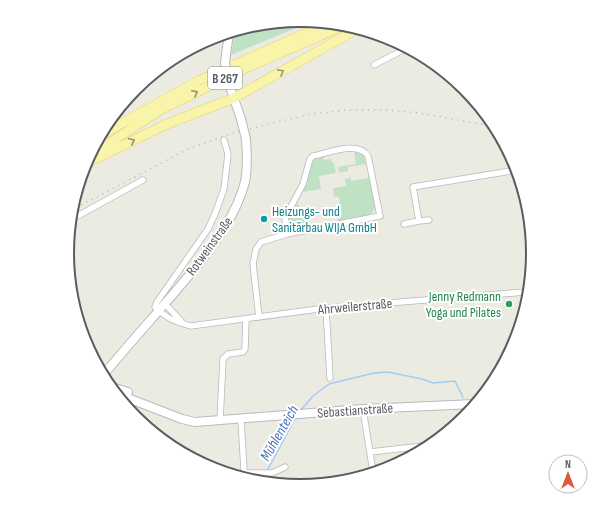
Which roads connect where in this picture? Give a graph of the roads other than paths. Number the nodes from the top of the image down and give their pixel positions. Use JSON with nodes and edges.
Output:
{"nodes":[{"id":1,"x":309,"y":27,"type":"edge"},
{"id":2,"x":318,"y":27,"type":"edge"},
{"id":3,"x":334,"y":30,"type":"edge"},
{"id":4,"x":351,"y":33,"type":"edge"},
{"id":5,"x":228,"y":39,"type":"edge"},
{"id":6,"x":288,"y":40,"type":"junction"},
{"id":7,"x":401,"y":50,"type":"edge"},
{"id":8,"x":374,"y":65,"type":"dead end"},
{"id":9,"x":234,"y":98,"type":"junction"},
{"id":10,"x":110,"y":130,"type":"edge"},
{"id":11,"x":224,"y":140,"type":"dead end"},
{"id":12,"x":99,"y":150,"type":"edge"},
{"id":13,"x":94,"y":160,"type":"edge"},
{"id":14,"x":511,"y":171,"type":"edge"},
{"id":15,"x":143,"y":180,"type":"dead end"},
{"id":16,"x":77,"y":216,"type":"edge"},
{"id":17,"x":428,"y":220,"type":"dead end"},
{"id":18,"x":419,"y":222,"type":"junction"},
{"id":19,"x":404,"y":224,"type":"dead end"},
{"id":20,"x":287,"y":234,"type":"junction"},
{"id":21,"x":523,"y":292,"type":"edge"},
{"id":22,"x":165,"y":304,"type":"junction"},
{"id":23,"x":326,"y":308,"type":"junction"},
{"id":24,"x":159,"y":311,"type":"junction"},
{"id":25,"x":259,"y":317,"type":"junction"},
{"id":26,"x":246,"y":319,"type":"junction"},
{"id":27,"x":185,"y":325,"type":"junction"},
{"id":28,"x":107,"y":371,"type":"edge"},
{"id":29,"x":330,"y":378,"type":"dead end"},
{"id":30,"x":121,"y":391,"type":"edge"},
{"id":31,"x":125,"y":396,"type":"edge"},
{"id":32,"x":133,"y":397,"type":"junction"},
{"id":33,"x":468,"y":404,"type":"edge"},
{"id":34,"x":363,"y":409,"type":"junction"},
{"id":35,"x":240,"y":420,"type":"junction"},
{"id":36,"x":220,"y":421,"type":"junction"},
{"id":37,"x":417,"y":447,"type":"edge"},
{"id":38,"x":370,"y":452,"type":"junction"},
{"id":39,"x":285,"y":467,"type":"dead end"},
{"id":40,"x":372,"y":467,"type":"edge"},
{"id":41,"x":247,"y":472,"type":"edge"},
{"id":42,"x":252,"y":474,"type":"edge"}],
"edges":[{"from":1,"to":6,"type":"main road","number":"B 267"},
{"from":2,"to":6,"type":"main road","number":"B 267"},
{"from":12,"to":3,"type":"main road","number":"B 267","one_way":true},
{"from":9,"to":4,"type":"main road","one_way":true},
{"from":5,"to":9,"type":"main road","name":"Rotweinstraße","bridge":true},
{"from":6,"to":10,"type":"main road","number":"B 267"},
{"from":7,"to":8,"type":"street"},
{"from":13,"to":9,"type":"main road","number":"B 267","one_way":true},
{"from":9,"to":22,"type":"main road","name":"Rotweinstraße","bridge":true},
{"from":11,"to":24,"type":"street","name":"Rotweinstraße"},
{"from":14,"to":18,"type":"street"},
{"from":15,"to":16,"type":"street"},
{"from":17,"to":18,"type":"street"},
{"from":18,"to":19,"type":"street"},
{"from":20,"to":20,"type":"street"},
{"from":20,"to":25,"type":"street"},
{"from":21,"to":23,"type":"street","name":"Ahrweilerstraße"},
{"from":22,"to":24,"type":"main road","name":"Rotweinstraße"},
{"from":22,"to":27,"type":"street"},
{"from":23,"to":25,"type":"street","name":"Ahrweilerstraße"},
{"from":23,"to":29,"type":"street"},
{"from":24,"to":27,"type":"street","name":"Ahrweilerstraße"},
{"from":24,"to":28,"type":"main road","name":"Rotweinstraße"},
{"from":25,"to":26,"type":"street","name":"Ahrweilerstraße"},
{"from":26,"to":27,"type":"street","name":"Ahrweilerstraße"},
{"from":26,"to":36,"type":"street"},
{"from":30,"to":32,"type":"main road","name":"Sebastianstraße"},
{"from":31,"to":32,"type":"main road","name":"Sebastianstraße"},
{"from":32,"to":36,"type":"main road","name":"Sebastianstraße"},
{"from":33,"to":34,"type":"main road","name":"Sebastianstraße"},
{"from":34,"to":35,"type":"main road","name":"Sebastianstraße"},
{"from":34,"to":38,"type":"street"},
{"from":35,"to":36,"type":"main road","name":"Sebastianstraße"},
{"from":35,"to":41,"type":"street"},
{"from":37,"to":38,"type":"street"},
{"from":38,"to":40,"type":"street"},
{"from":39,"to":42,"type":"street"}]}
